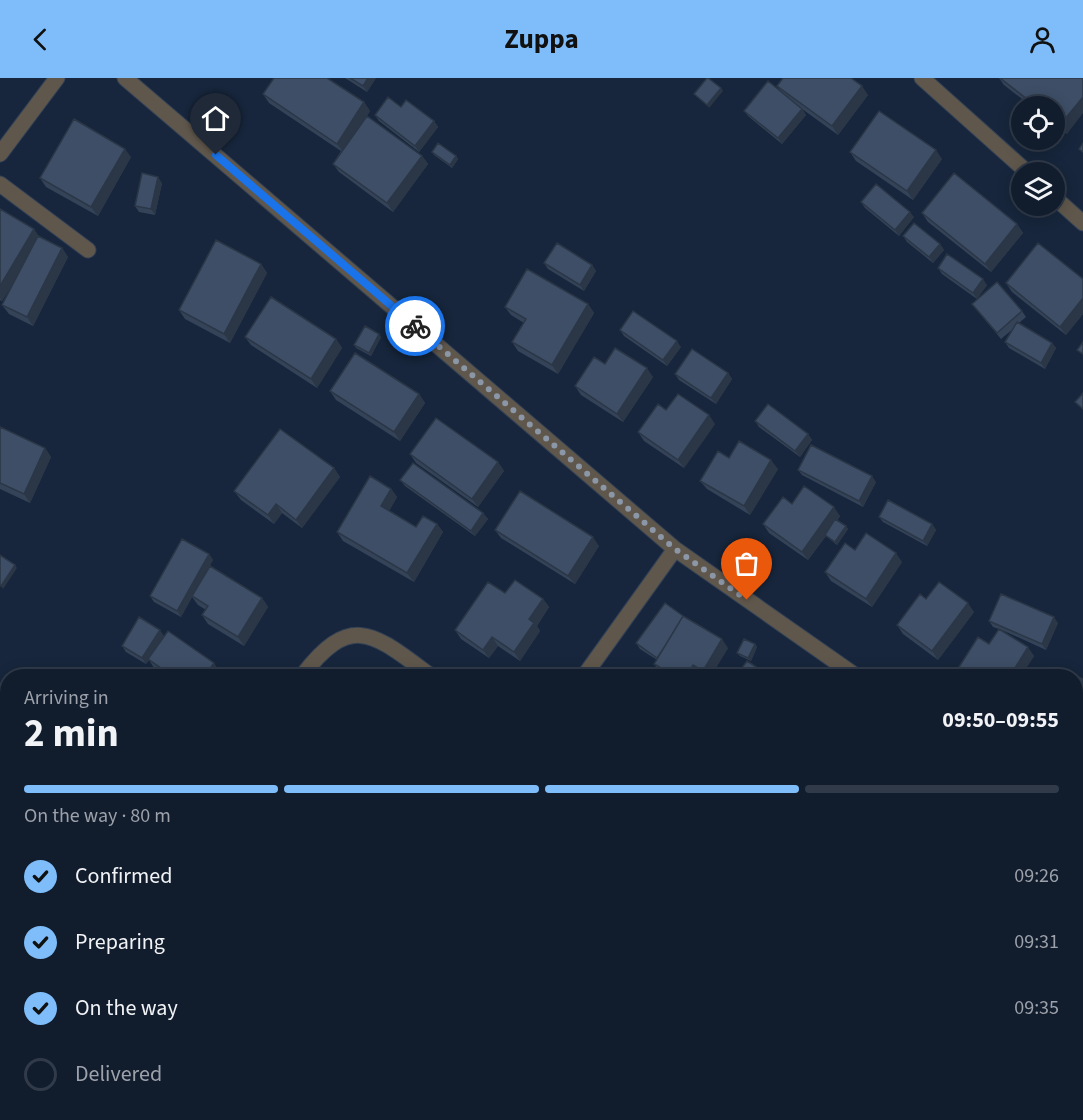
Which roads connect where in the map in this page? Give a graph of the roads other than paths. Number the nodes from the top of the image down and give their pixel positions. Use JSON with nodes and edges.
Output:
{"nodes":[{"id":1,"x":57,"y":78,"type":"edge"},
{"id":2,"x":125,"y":78,"type":"edge"},
{"id":3,"x":922,"y":78,"type":"edge"},
{"id":4,"x":0,"y":154,"type":"edge"},
{"id":5,"x":1016,"y":162,"type":"edge"},
{"id":6,"x":0,"y":184,"type":"edge"},
{"id":7,"x":1065,"y":207,"type":"edge"},
{"id":8,"x":1083,"y":223,"type":"edge"},
{"id":9,"x":88,"y":250,"type":"dead end"},
{"id":10,"x":675,"y":549,"type":"junction"},
{"id":11,"x":308,"y":669,"type":"edge"},
{"id":12,"x":421,"y":669,"type":"edge"},
{"id":13,"x":589,"y":669,"type":"edge"},
{"id":14,"x":846,"y":669,"type":"edge"}],
"edges":[{"from":1,"to":4,"type":"street"},
{"from":2,"to":10,"type":"street"},
{"from":3,"to":5,"type":"street"},
{"from":6,"to":9,"type":"street"},
{"from":7,"to":8,"type":"street"},
{"from":10,"to":13,"type":"street"},
{"from":10,"to":14,"type":"street"},
{"from":11,"to":12,"type":"street"}]}
